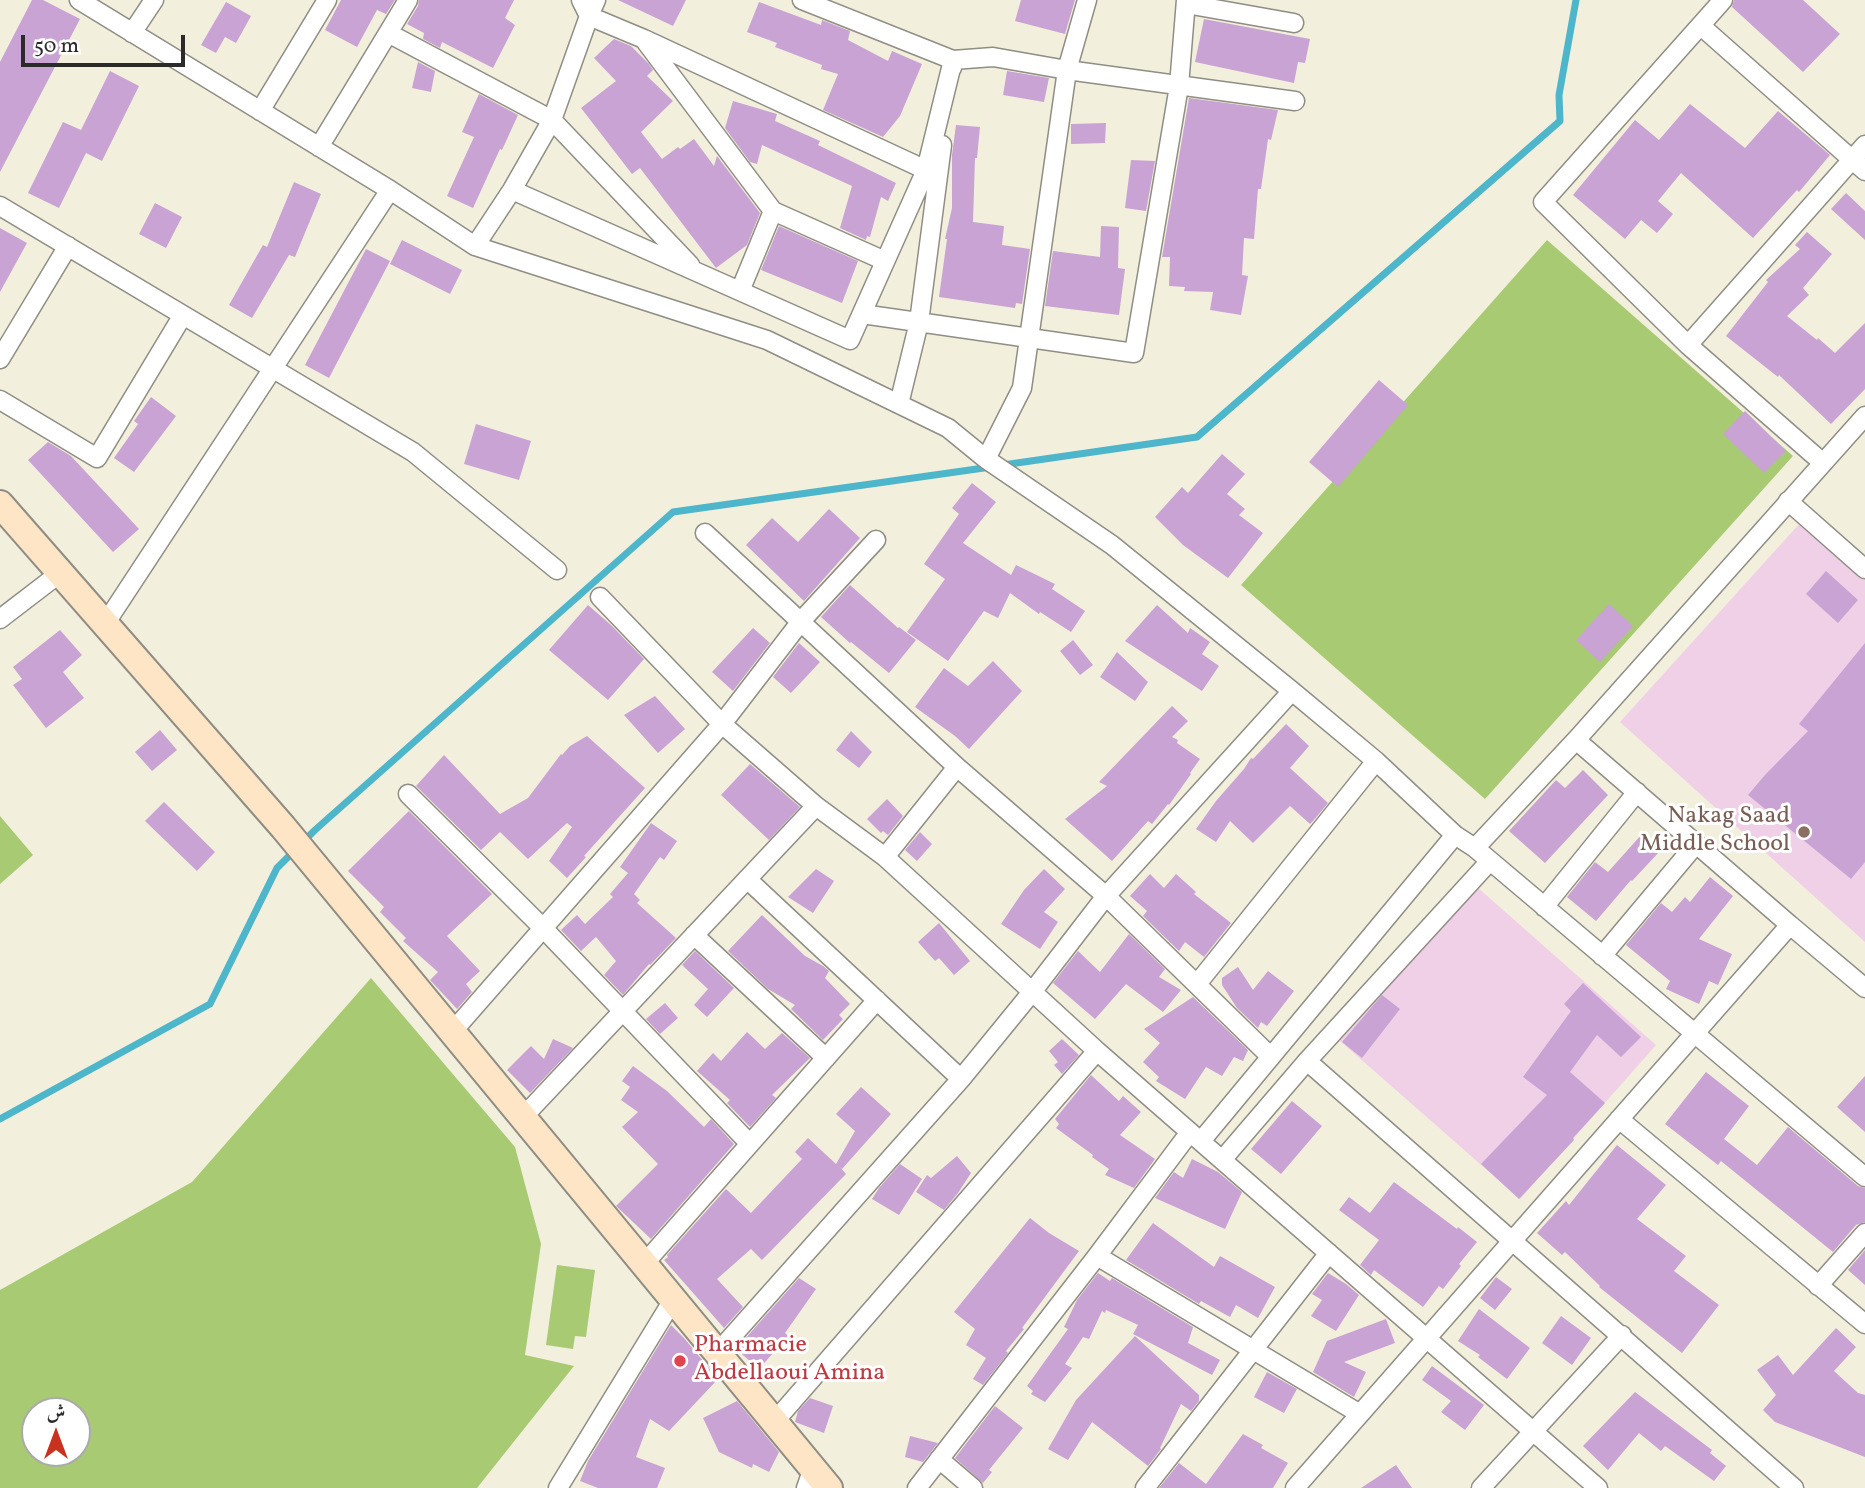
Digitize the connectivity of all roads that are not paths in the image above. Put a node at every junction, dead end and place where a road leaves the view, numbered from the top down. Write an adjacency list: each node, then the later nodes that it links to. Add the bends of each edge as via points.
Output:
1 (79, 0): 12 (street)
2 (153, 0): 12 (street)
3 (327, 0): 19 (street)
4 (408, 0): 13 (street)
5 (802, 0): 15 (street)
6 (1087, 0): 16 (street)
7 (1723, 0): 11 (street)
8 (1186, 2): 10 (street); 17 (street)
9 (589, 5): 14 (street); 20 (street)
10 (1294, 23)
11 (1701, 26): 23 (street); 38 (street, via 1543,202)
12 (132, 33): 19 (street)
13 (388, 33): 20 (street); 22 (street)
14 (644, 39): 24 (street); 28 (street)
15 (953, 60): 16 (street, via 993,57); 24 (street); 36 (street)
16 (1067, 70): 17 (street); 37 (street)
17 (1179, 86): 18 (street); 37 (street, via 1134,353)
18 (1295, 101)
19 (260, 111): 22 (street)
20 (552, 120): 26 (street); 32 (street)
21 (1865, 145): 23 (street)
22 (319, 147): 25 (street)
23 (1858, 165): 38 (street)
24 (926, 170): 31 (street)
25 (390, 190): 30 (street); 40 (street)
26 (512, 190): 30 (street); 32 (street)
27 (0, 206): 29 (street)
28 (773, 211): 31 (street); 33 (street)
29 (68, 246): 35 (street); 39 (street)
30 (475, 246): 42 (street, via 767,340)
31 (885, 261): 34 (street)
32 (696, 272): 33 (street)
33 (740, 291): 34 (street, via 850,340)
34 (862, 314): 36 (street)
35 (183, 315): 40 (street); 41 (street, via 97,458)
36 (919, 322): 37 (street); 42 (street)
37 (1030, 338): 44 (street, via 1022,388)
38 (1688, 345): 45 (street)
39 (0, 359)
40 (273, 369): 51 (street, via 413,452); 56 (street)
41 (0, 400)
42 (899, 404): 44 (street, via 948,428)
43 (1865, 415): 45 (street)
44 (986, 458): 57 (street, via 1112,545)
45 (1823, 463): 46 (street)
46 (1788, 501): 50 (street); 59 (street)
47 (0, 504): 52 (street)
48 (705, 533): 55 (street)
49 (876, 540): 55 (street)
50 (1865, 569)
51 (557, 570)
52 (61, 573): 54 (street); 56 (street)
53 (600, 597): 58 (street)
54 (0, 619)
55 (802, 620): 58 (street); 61 (street)
56 (105, 624): 82 (street)
57 (1292, 691): 60 (street); 71 (street)
58 (722, 724): 64 (street); 74 (street)
59 (1576, 740): 62 (street); 67 (street)
60 (1376, 761): 65 (street); 77 (street)
61 (957, 767): 68 (street); 71 (street)
62 (1637, 792): 66 (street); 72 (street)
63 (408, 794): 74 (street)
64 (816, 806): 68 (street); 70 (street)
65 (1455, 835): 67 (street); 85 (street)
66 (1696, 844): 73 (street); 76 (street)
67 (1475, 848): 69 (street)
68 (885, 858): 79 (street)
69 (1490, 861): 72 (street); 87 (street)
70 (747, 879): 75 (street); 80 (street)
71 (1106, 896): 77 (street); 79 (street)
72 (1544, 907): 76 (street)
73 (1790, 925): 78 (street); 83 (street)
74 (543, 928): 81 (street); 82 (street)
75 (694, 935): 81 (street); 86 (street)
76 (1602, 956): 83 (street)
77 (1197, 984): 85 (street)
78 (1865, 988)
79 (1032, 992): 84 (street); 88 (street)
80 (877, 1000): 86 (street); 88 (street)
81 (622, 1012): 89 (street); 92 (street)
82 (453, 1031): 89 (street)
83 (1694, 1034): 90 (street); 94 (street)
84 (1097, 1051): 91 (street); 108 (street)
85 (1271, 1057): 91 (street)
86 (826, 1058): 92 (street)
87 (1307, 1061): 93 (street); 96 (street)
88 (961, 1079): 106 (street)
89 (523, 1117): 99 (street)
90 (1619, 1119): 96 (street); 100 (street)
91 (1196, 1137): 93 (street); 98 (street)
92 (750, 1144): 99 (street)
93 (1222, 1160): 97 (street)
94 (1865, 1177)
95 (1865, 1233): 100 (street)
96 (1513, 1240): 103 (street); 104 (street)
97 (1329, 1253): 104 (street); 105 (street)
98 (1097, 1256): 105 (street); 110 (street)
99 (643, 1265): 101 (street)
100 (1818, 1286): 102 (street)
101 (673, 1300): 106 (street); 112 (street)
102 (1865, 1324)
103 (1622, 1335): 109 (street); 119 (street)
104 (1426, 1339): 107 (street); 109 (street)
105 (1254, 1351): 107 (street); 115 (street)
106 (718, 1352): 108 (street)
107 (1360, 1414): 116 (street)
108 (775, 1421): 111 (street)
109 (1534, 1432): 117 (street); 118 (street)
110 (939, 1459): 113 (street); 114 (street)
111 (816, 1481)
112 (558, 1488)
113 (917, 1488)
114 (974, 1488)
115 (1145, 1488)
116 (1295, 1488)
117 (1481, 1488)
118 (1598, 1488)
119 (1794, 1488)

